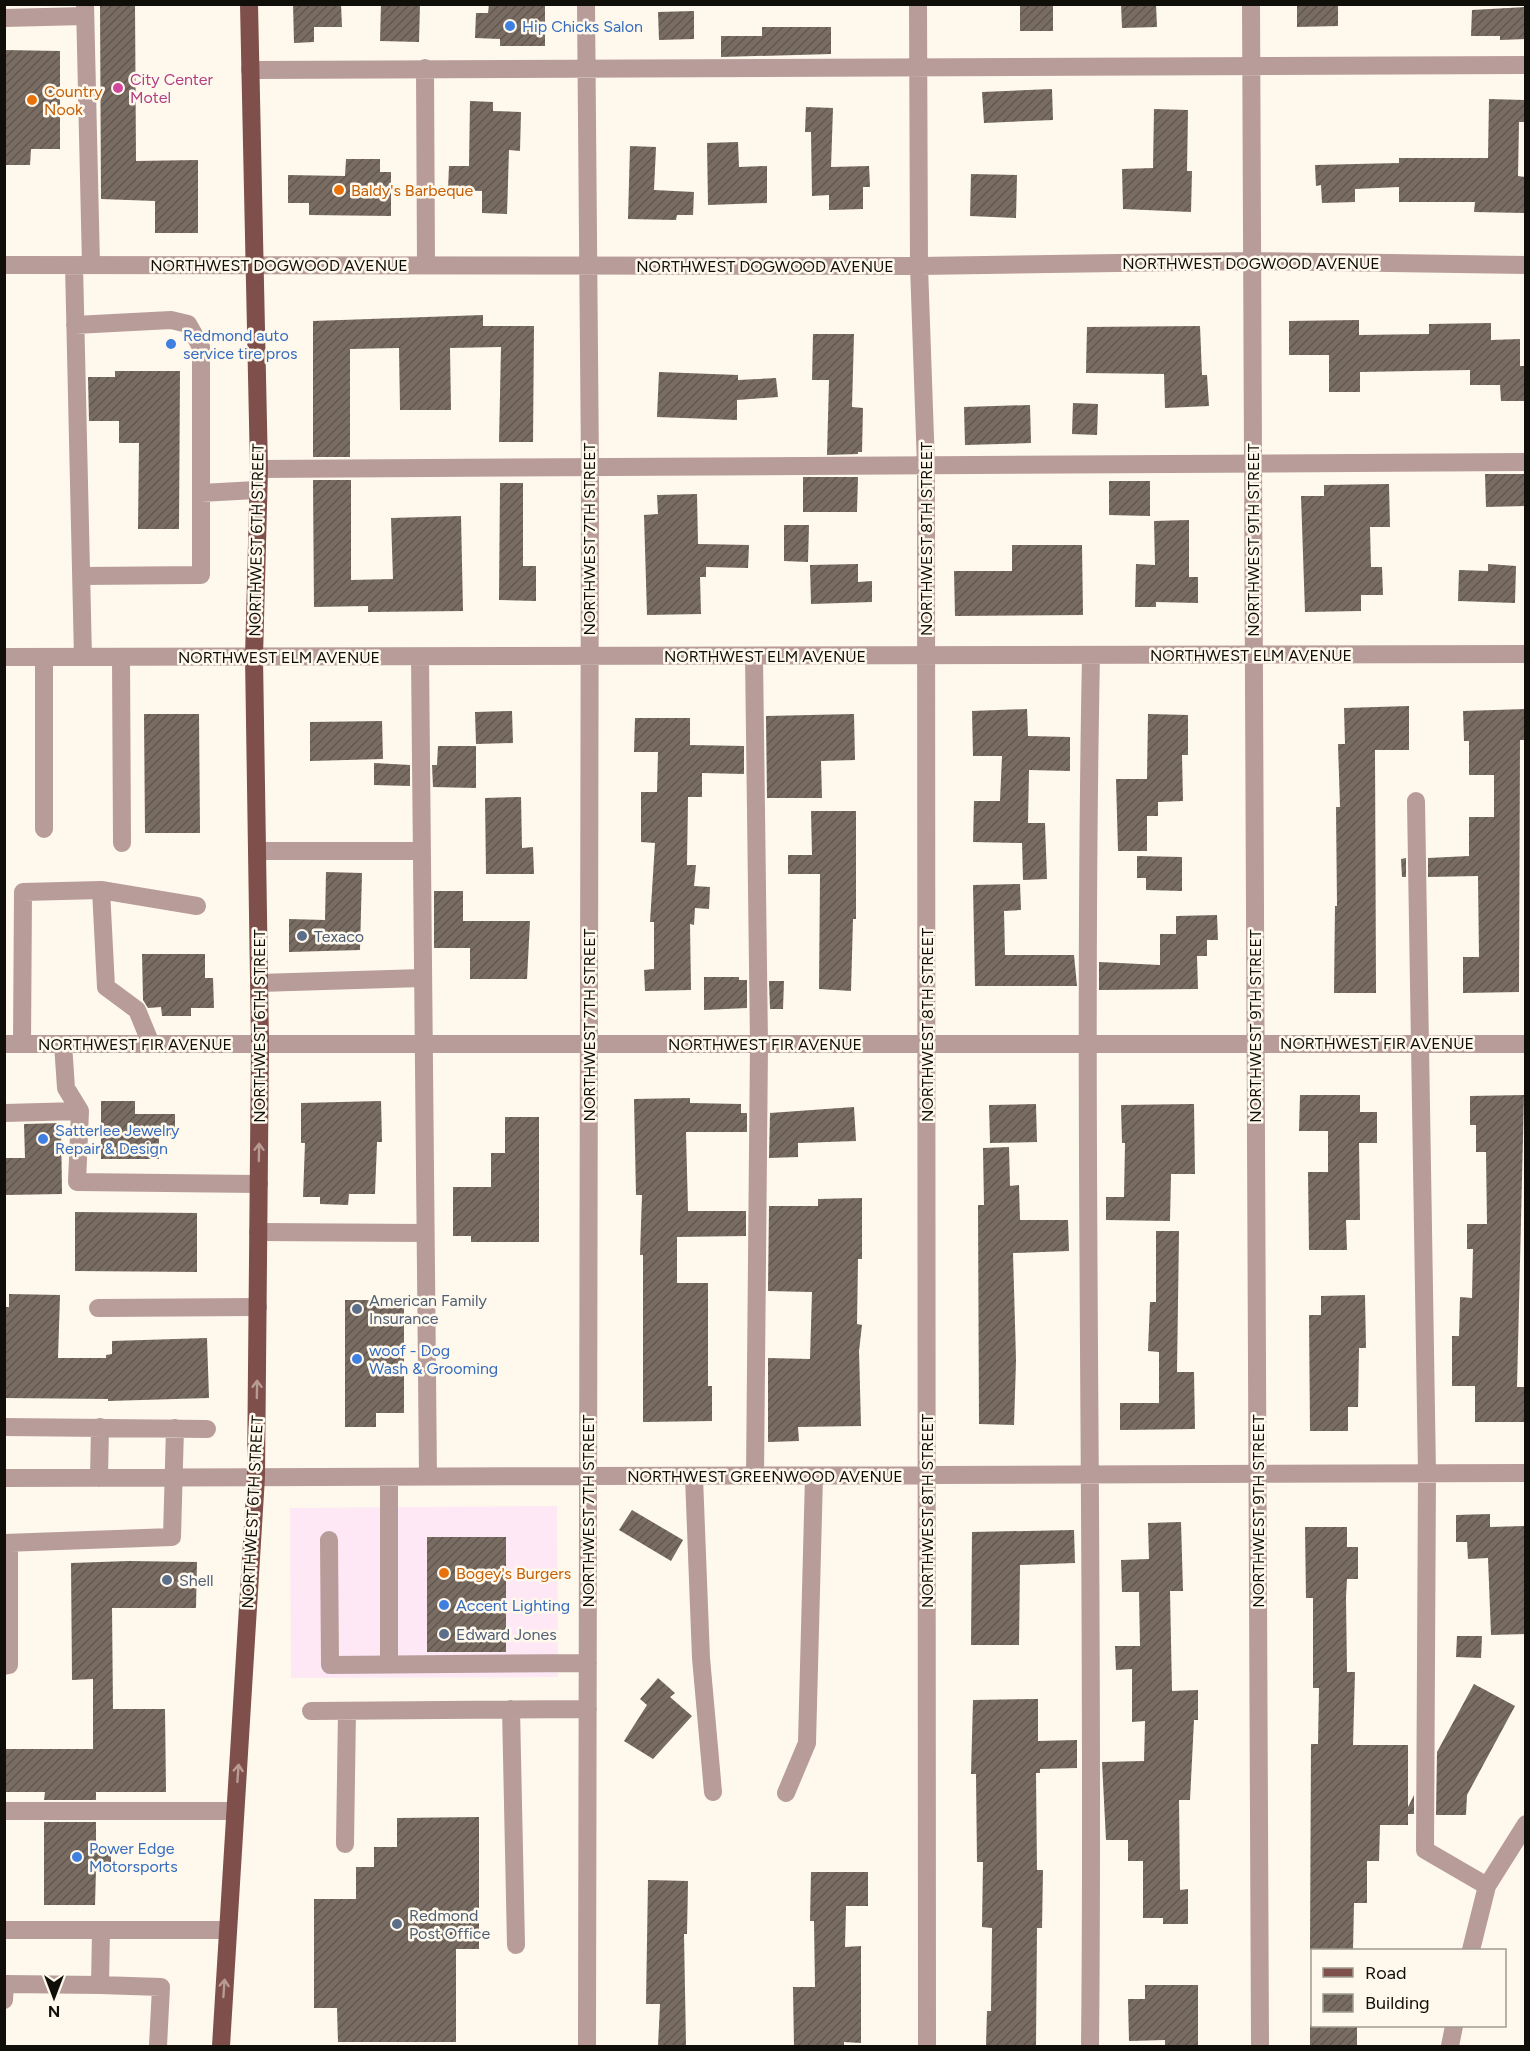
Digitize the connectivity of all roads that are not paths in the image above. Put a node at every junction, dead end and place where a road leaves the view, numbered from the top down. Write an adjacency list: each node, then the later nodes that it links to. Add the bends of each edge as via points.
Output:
1 (249, 4): 12 (main road, NORTHWEST 6TH STREET)
2 (586, 4): 8 (street, NORTHWEST 7TH STREET)
3 (918, 4): 11 (street, NORTHWEST 8TH STREET)
4 (1251, 4): 9 (street, NORTHWEST 9TH STREET)
5 (85, 10): 6 (street); 15 (street)
6 (4, 18)
7 (1526, 65): 9 (street)
8 (587, 67): 10 (street); 11 (street); 18 (street, NORTHWEST 7TH STREET)
9 (1251, 67): 11 (street); 13 (street, NORTHWEST 9TH STREET)
10 (425, 68): 12 (street); 17 (street)
11 (918, 68): 20 (street, NORTHWEST 8TH STREET)
12 (250, 70): 16 (main road, NORTHWEST 6TH STREET)
13 (1252, 261): 19 (street, NORTHWEST DOGWOOD AVENUE); 20 (street, NORTHWEST DOGWOOD AVENUE); 23 (street, NORTHWEST 9TH STREET)
14 (4, 265): 15 (street, NORTHWEST DOGWOOD AVENUE)
15 (82, 265): 16 (street, NORTHWEST DOGWOOD AVENUE); 21 (street)
16 (253, 265): 17 (street, NORTHWEST DOGWOOD AVENUE); 26 (main road, NORTHWEST 6TH STREET)
17 (426, 265): 18 (street, NORTHWEST DOGWOOD AVENUE)
18 (587, 265): 20 (street, NORTHWEST DOGWOOD AVENUE); 25 (street, NORTHWEST 7TH STREET)
19 (1526, 265)
20 (919, 266): 24 (street, NORTHWEST 8TH STREET)
21 (75, 325): 28 (street, via 171,320 188,324 201,347); 29 (street)
22 (1526, 462): 23 (street)
23 (1253, 464): 24 (street); 32 (street, NORTHWEST 9TH STREET)
24 (927, 466): 25 (street); 34 (street, NORTHWEST 8TH STREET)
25 (590, 468): 26 (street); 41 (street, NORTHWEST 7TH STREET)
26 (259, 469): 27 (main road, NORTHWEST 6TH STREET)
27 (258, 490): 28 (street); 39 (main road, NORTHWEST 6TH STREET)
28 (201, 493): 29 (street, via 201,575)
29 (83, 576): 37 (street)
30 (1526, 654): 32 (street, NORTHWEST ELM AVENUE)
31 (1091, 655): 32 (street, NORTHWEST ELM AVENUE); 34 (street, NORTHWEST ELM AVENUE); 61 (street, via 1086,920)
32 (1254, 655): 51 (street, NORTHWEST 9TH STREET)
33 (754, 656): 34 (street, NORTHWEST ELM AVENUE); 41 (street, NORTHWEST ELM AVENUE); 59 (street)
34 (927, 656): 60 (street, NORTHWEST 8TH STREET)
35 (4, 657): 36 (street, NORTHWEST ELM AVENUE)
36 (44, 657): 37 (street, NORTHWEST ELM AVENUE); 43 (street)
37 (83, 657): 38 (street, NORTHWEST ELM AVENUE)
38 (121, 657): 39 (street, NORTHWEST ELM AVENUE); 44 (street)
39 (254, 657): 40 (street, NORTHWEST ELM AVENUE); 45 (main road, NORTHWEST 6TH STREET)
40 (420, 657): 41 (street, NORTHWEST ELM AVENUE); 46 (street)
41 (590, 657): 58 (street, NORTHWEST 7TH STREET)
42 (1416, 801): 52 (street)
43 (44, 829)
44 (122, 843)
45 (257, 851): 46 (street); 50 (main road, NORTHWEST 6TH STREET)
46 (421, 851): 49 (street)
47 (100, 890): 48 (street); 53 (street, via 23,892); 55 (street, via 106,987 136,1010)
48 (197, 906)
49 (422, 978): 50 (street); 57 (street)
50 (259, 983): 56 (main road, NORTHWEST 6TH STREET)
51 (1256, 1043): 52 (street, NORTHWEST FIR AVENUE); 61 (street, NORTHWEST FIR AVENUE); 76 (street, NORTHWEST 9TH STREET)
52 (1420, 1043): 62 (street, NORTHWEST FIR AVENUE); 74 (street)
53 (13, 1044): 54 (street, NORTHWEST FIR AVENUE)
54 (63, 1044): 55 (street, NORTHWEST FIR AVENUE); 63 (street, via 66,1088)
55 (150, 1044): 56 (street, NORTHWEST FIR AVENUE)
56 (261, 1044): 57 (street, NORTHWEST FIR AVENUE); 65 (main road, NORTHWEST 6TH STREET, one-way to 56)
57 (423, 1044): 58 (street, NORTHWEST FIR AVENUE); 67 (street)
58 (589, 1044): 59 (street, NORTHWEST FIR AVENUE); 80 (street, NORTHWEST 7TH STREET)
59 (759, 1044): 60 (street, NORTHWEST FIR AVENUE); 81 (street)
60 (927, 1044): 61 (street, NORTHWEST FIR AVENUE); 77 (street, NORTHWEST 8TH STREET)
61 (1090, 1044): 78 (street)
62 (1526, 1044)
63 (80, 1111): 64 (street); 65 (street, via 77,1182)
64 (4, 1113)
65 (259, 1184): 66 (main road, NORTHWEST 6TH STREET)
66 (258, 1232): 67 (street); 68 (main road, NORTHWEST 6TH STREET)
67 (425, 1233): 79 (street)
68 (258, 1307): 69 (street); 84 (main road, NORTHWEST 6TH STREET, one-way to 68)
69 (98, 1308)
70 (4, 1427): 71 (street)
71 (100, 1427): 72 (street); 88 (street)
72 (175, 1428): 73 (street); 83 (street)
73 (207, 1429)
74 (1427, 1473): 75 (street, NORTHWEST GREENWOOD AVENUE); 76 (street, NORTHWEST GREENWOOD AVENUE); 104 (street, via 1425,1850)
75 (1526, 1473)
76 (1257, 1474): 78 (street, NORTHWEST GREENWOOD AVENUE); 118 (street, NORTHWEST 9TH STREET)
77 (927, 1475): 78 (street, NORTHWEST GREENWOOD AVENUE); 82 (street, NORTHWEST GREENWOOD AVENUE); 116 (street, NORTHWEST 8TH STREET)
78 (1089, 1475): 117 (street, via 1093,1790)
79 (428, 1476): 80 (street, NORTHWEST GREENWOOD AVENUE); 85 (street, NORTHWEST GREENWOOD AVENUE)
80 (588, 1476): 86 (street, NORTHWEST GREENWOOD AVENUE); 91 (street, NORTHWEST 7TH STREET)
81 (755, 1476): 82 (street, NORTHWEST GREENWOOD AVENUE); 86 (street, NORTHWEST GREENWOOD AVENUE)
82 (814, 1476): 99 (street, via 807,1743)
83 (173, 1477): 84 (street, NORTHWEST GREENWOOD AVENUE); 88 (street, NORTHWEST GREENWOOD AVENUE); 90 (street, via 172,1537)
84 (256, 1477): 85 (street, NORTHWEST GREENWOOD AVENUE); 101 (main road, NORTHWEST 6TH STREET, one-way to 84)
85 (389, 1477): 93 (street)
86 (693, 1477): 98 (street, via 701,1658)
87 (4, 1478): 88 (street, NORTHWEST GREENWOOD AVENUE)
88 (99, 1478)
89 (329, 1540): 93 (street, via 330,1665)
90 (7, 1543): 92 (street, via 9,1665)
91 (588, 1663): 93 (street); 95 (street, NORTHWEST 7TH STREET)
92 (4, 1665)
93 (389, 1665)
94 (511, 1709): 95 (street); 97 (street); 108 (street)
95 (588, 1709): 115 (street, NORTHWEST 7TH STREET)
96 (311, 1711): 97 (street)
97 (346, 1711): 103 (street)
98 (713, 1792)
99 (786, 1793)
100 (4, 1811): 101 (street)
101 (235, 1811): 107 (main road, NORTHWEST 6TH STREET)
102 (1526, 1824): 104 (street)
103 (345, 1844)
104 (1487, 1886): 109 (street)
105 (4, 1930): 106 (street)
106 (100, 1930): 107 (street); 110 (street)
107 (228, 1930): 114 (main road, NORTHWEST 6TH STREET, one-way to 107)
108 (516, 1945)
109 (1472, 1949)
110 (100, 1985): 111 (street, via 5,1984); 113 (street, via 161,1988)
111 (4, 2000)
112 (1454, 2027): 119 (street)
113 (158, 2046)
114 (221, 2046)
115 (587, 2046)
116 (927, 2046)
117 (1090, 2046)
118 (1260, 2046)
119 (1450, 2046)

